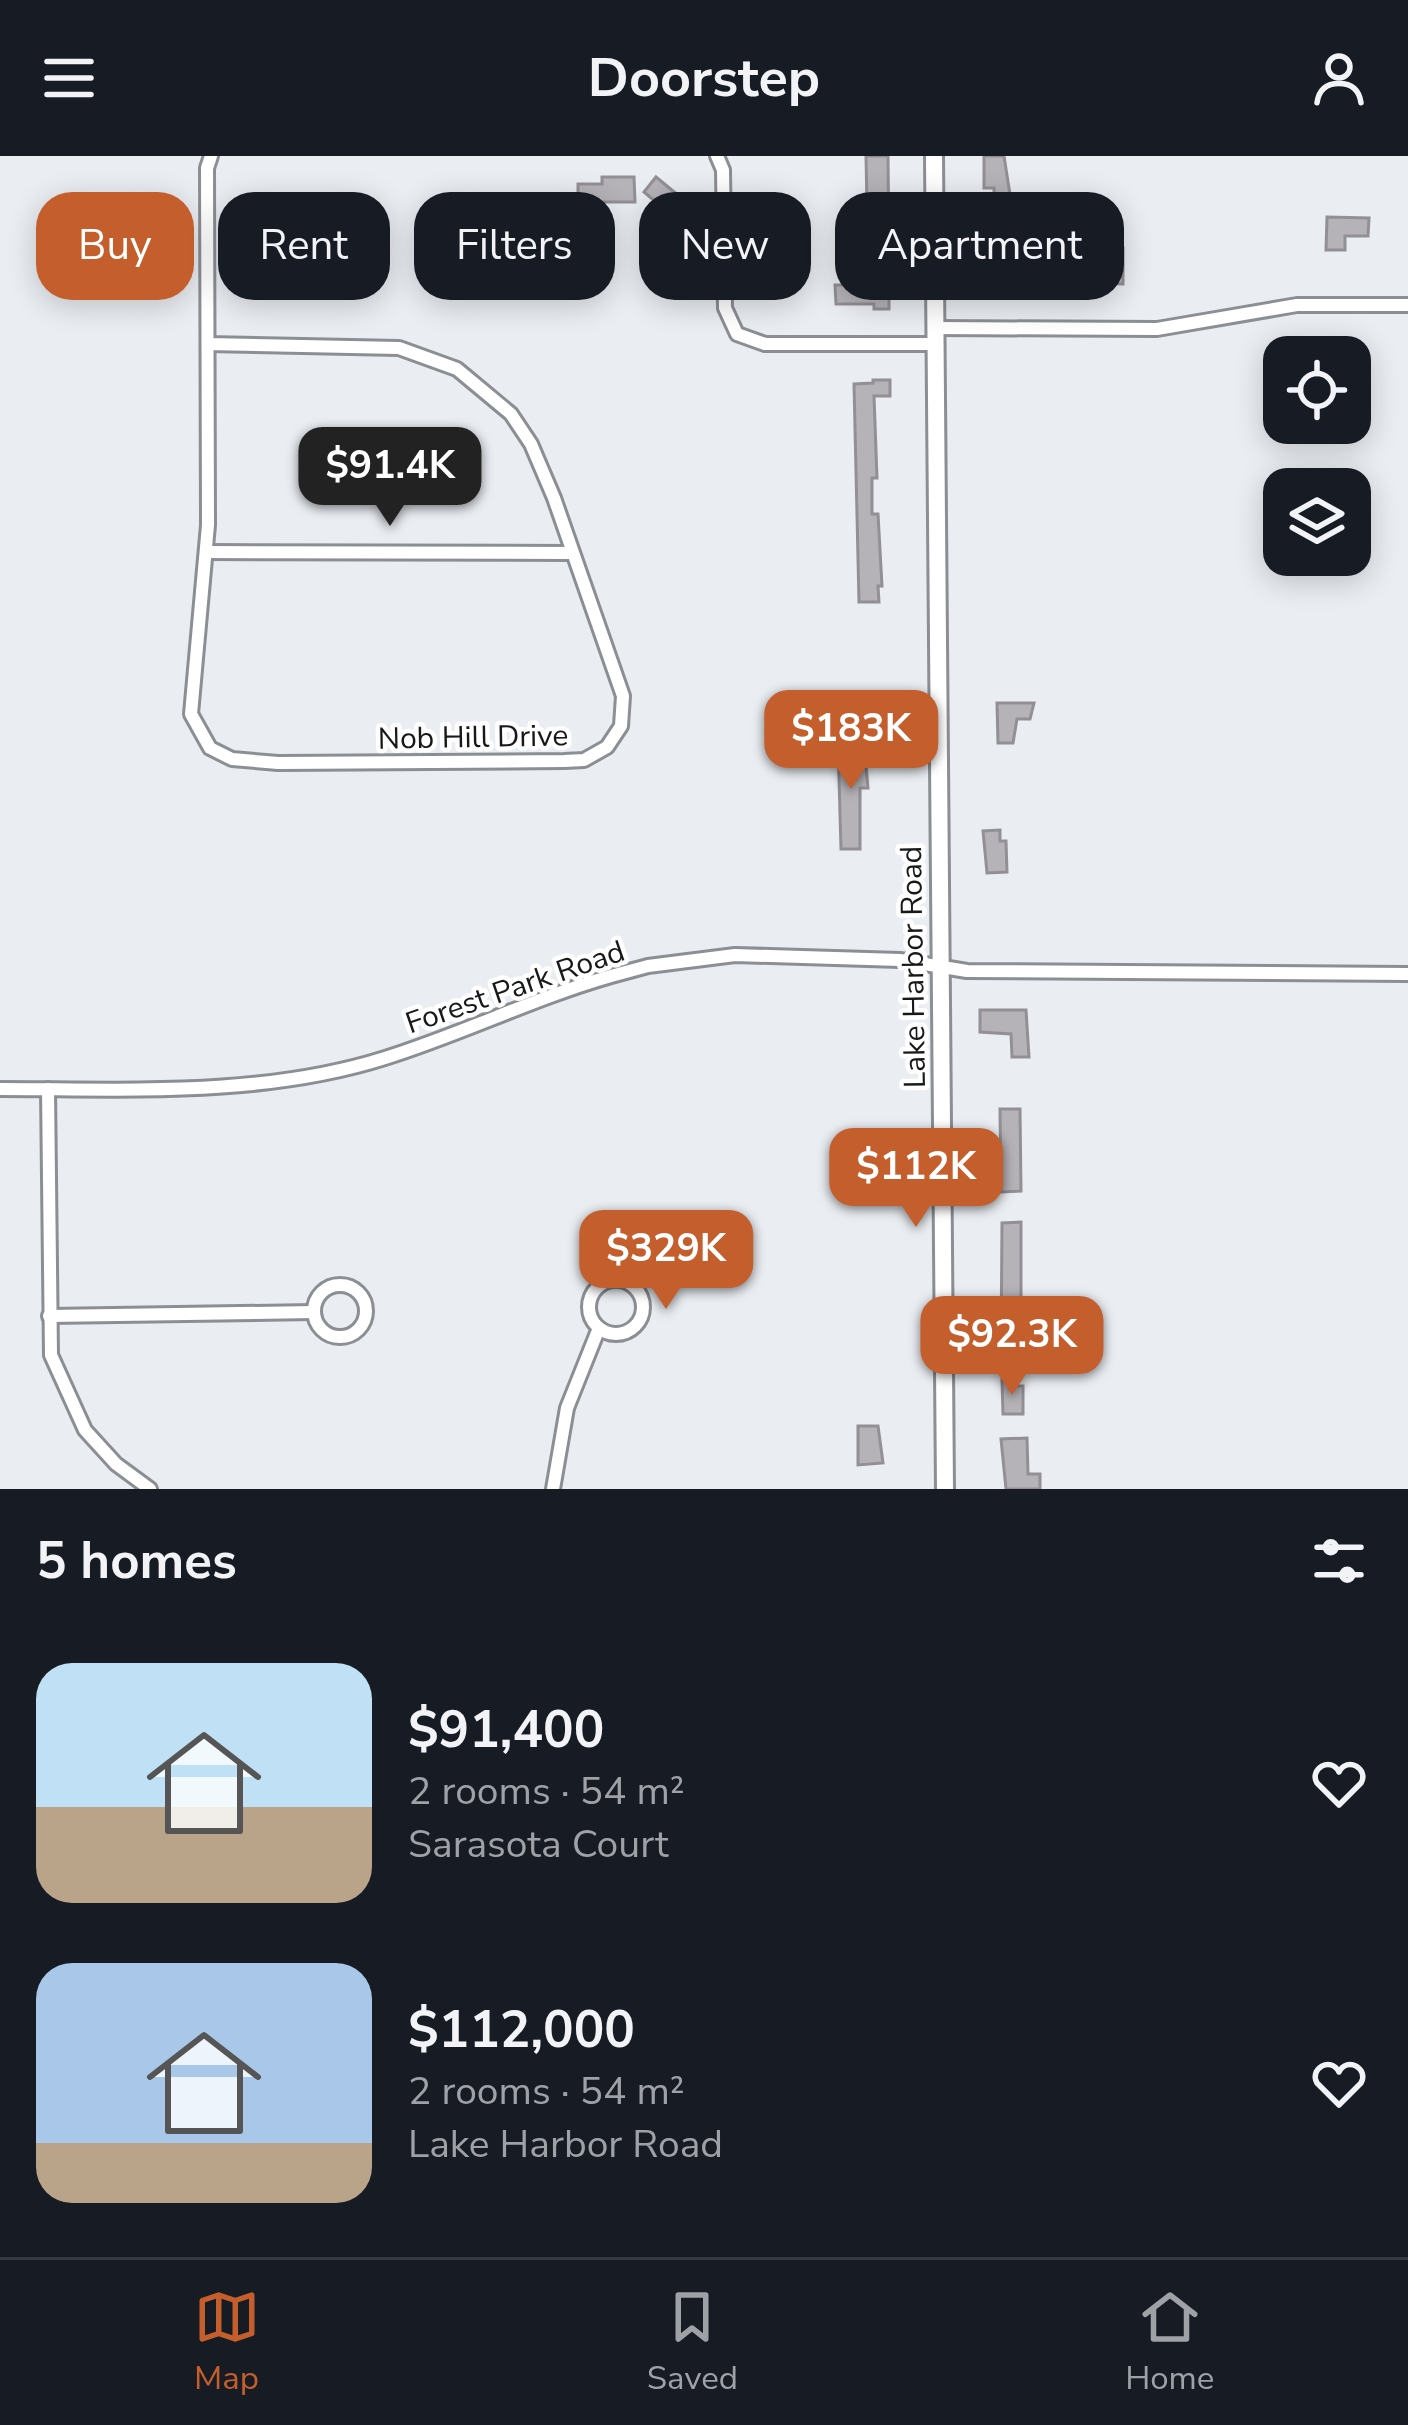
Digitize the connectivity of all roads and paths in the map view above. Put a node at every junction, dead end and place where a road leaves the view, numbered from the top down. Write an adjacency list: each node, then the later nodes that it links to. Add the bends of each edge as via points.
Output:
1 (211, 156): 6 (street, Nob Hill Drive)
2 (717, 156): 5 (street, via 725,308 737,334 765,344)
3 (934, 156): 5 (street, Lake Harbor Road)
4 (1408, 305): 5 (street, via 1297,305 1156,329)
5 (934, 336): 9 (street, Lake Harbor Road)
6 (208, 344): 7 (street, Nob Hill Drive); 8 (street, Nob Hill Drive, via 376,345 457,369 497,399 531,444)
7 (206, 552): 8 (street); 8 (street, Nob Hill Drive, via 193,724 222,755 278,763 597,755 621,726 623,696)
8 (572, 553)
9 (940, 970): 10 (street, Forest Park Road); 12 (street, Forest Park Road, via 877,959 680,960 566,989 386,1058 318,1074 259,1084); 18 (street, Lake Harbor Road)
10 (1408, 974)
11 (0, 1089): 12 (street, Forest Park Road)
12 (48, 1089): 14 (street)
13 (314, 1312): 13 (street, via 328,1334 346,1336 361,1327 367,1310 361,1295 340,1285 318,1296); 14 (street)
14 (49, 1316): 16 (street, via 51,1355 85,1430)
15 (599, 1328): 15 (street, via 623,1332 637,1322 643,1306 631,1285 604,1282 591,1295); 17 (street, via 567,1408)
16 (150, 1489)
17 (553, 1489)
18 (945, 1489)

